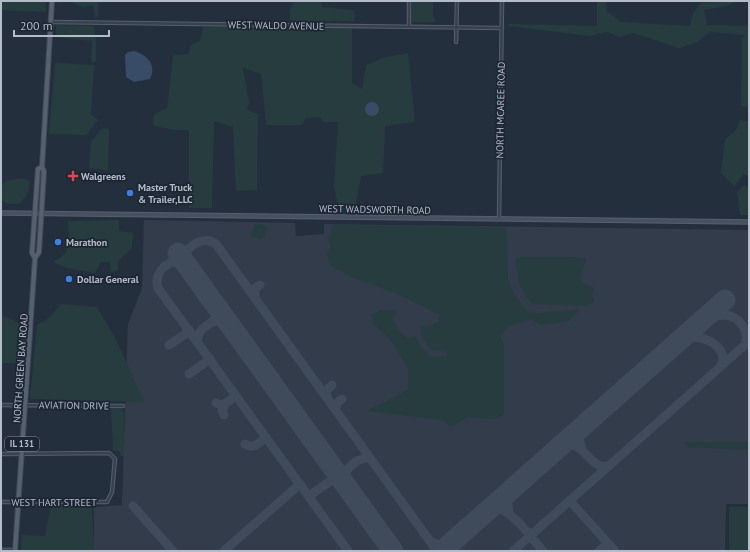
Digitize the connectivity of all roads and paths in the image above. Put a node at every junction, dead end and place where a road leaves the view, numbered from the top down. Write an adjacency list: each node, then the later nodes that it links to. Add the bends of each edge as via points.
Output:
1 (52, 1): 5 (main road, NORTH GREEN BAY ROAD)
2 (409, 1): 6 (street)
3 (457, 1): 7 (street)
4 (502, 1): 8 (street, NORTH MCAREE ROAD)
5 (51, 22): 6 (street, WEST WALDO AVENUE); 10 (main road, NORTH GREEN BAY ROAD)
6 (408, 27): 7 (street, WEST WALDO AVENUE)
7 (457, 27): 8 (street, WEST WALDO AVENUE); 9 (street)
8 (502, 28): 14 (street, NORTH MCAREE ROAD)
9 (456, 42)
10 (42, 167): 12 (main road, NORTH GREEN BAY ROAD / IL 131, via 38,169); 13 (main road, NORTH GREEN BAY ROAD / IL 131, via 44,170)
11 (1, 213): 12 (main road, WEST WADSWORTH ROAD)
12 (35, 213): 13 (main road, WEST WADSWORTH ROAD); 16 (main road, NORTH GREEN BAY ROAD / IL 131, via 32,253)
13 (41, 213): 14 (main road, WEST WADSWORTH ROAD); 16 (main road, NORTH GREEN BAY ROAD / IL 131, via 39,252)
14 (499, 219): 15 (main road, WEST WADSWORTH ROAD)
15 (749, 222)
16 (35, 258): 18 (main road, NORTH GREEN BAY ROAD / IL 131)
17 (1, 405): 18 (street, AVIATION DRIVE)
18 (25, 405): 19 (street, AVIATION DRIVE); 21 (main road, NORTH GREEN BAY ROAD / IL 131)
19 (123, 406)
20 (1, 454): 21 (street)
21 (22, 454): 23 (main road, NORTH GREEN BAY ROAD / IL 131); 23 (street, WEST HART STREET, via 109,453 115,459 112,492 107,502)
22 (1, 502): 23 (street, WEST HART STREET)
23 (18, 502): 25 (main road, NORTH GREEN BAY ROAD / IL 131)
24 (1, 550): 25 (street)
25 (15, 551)

